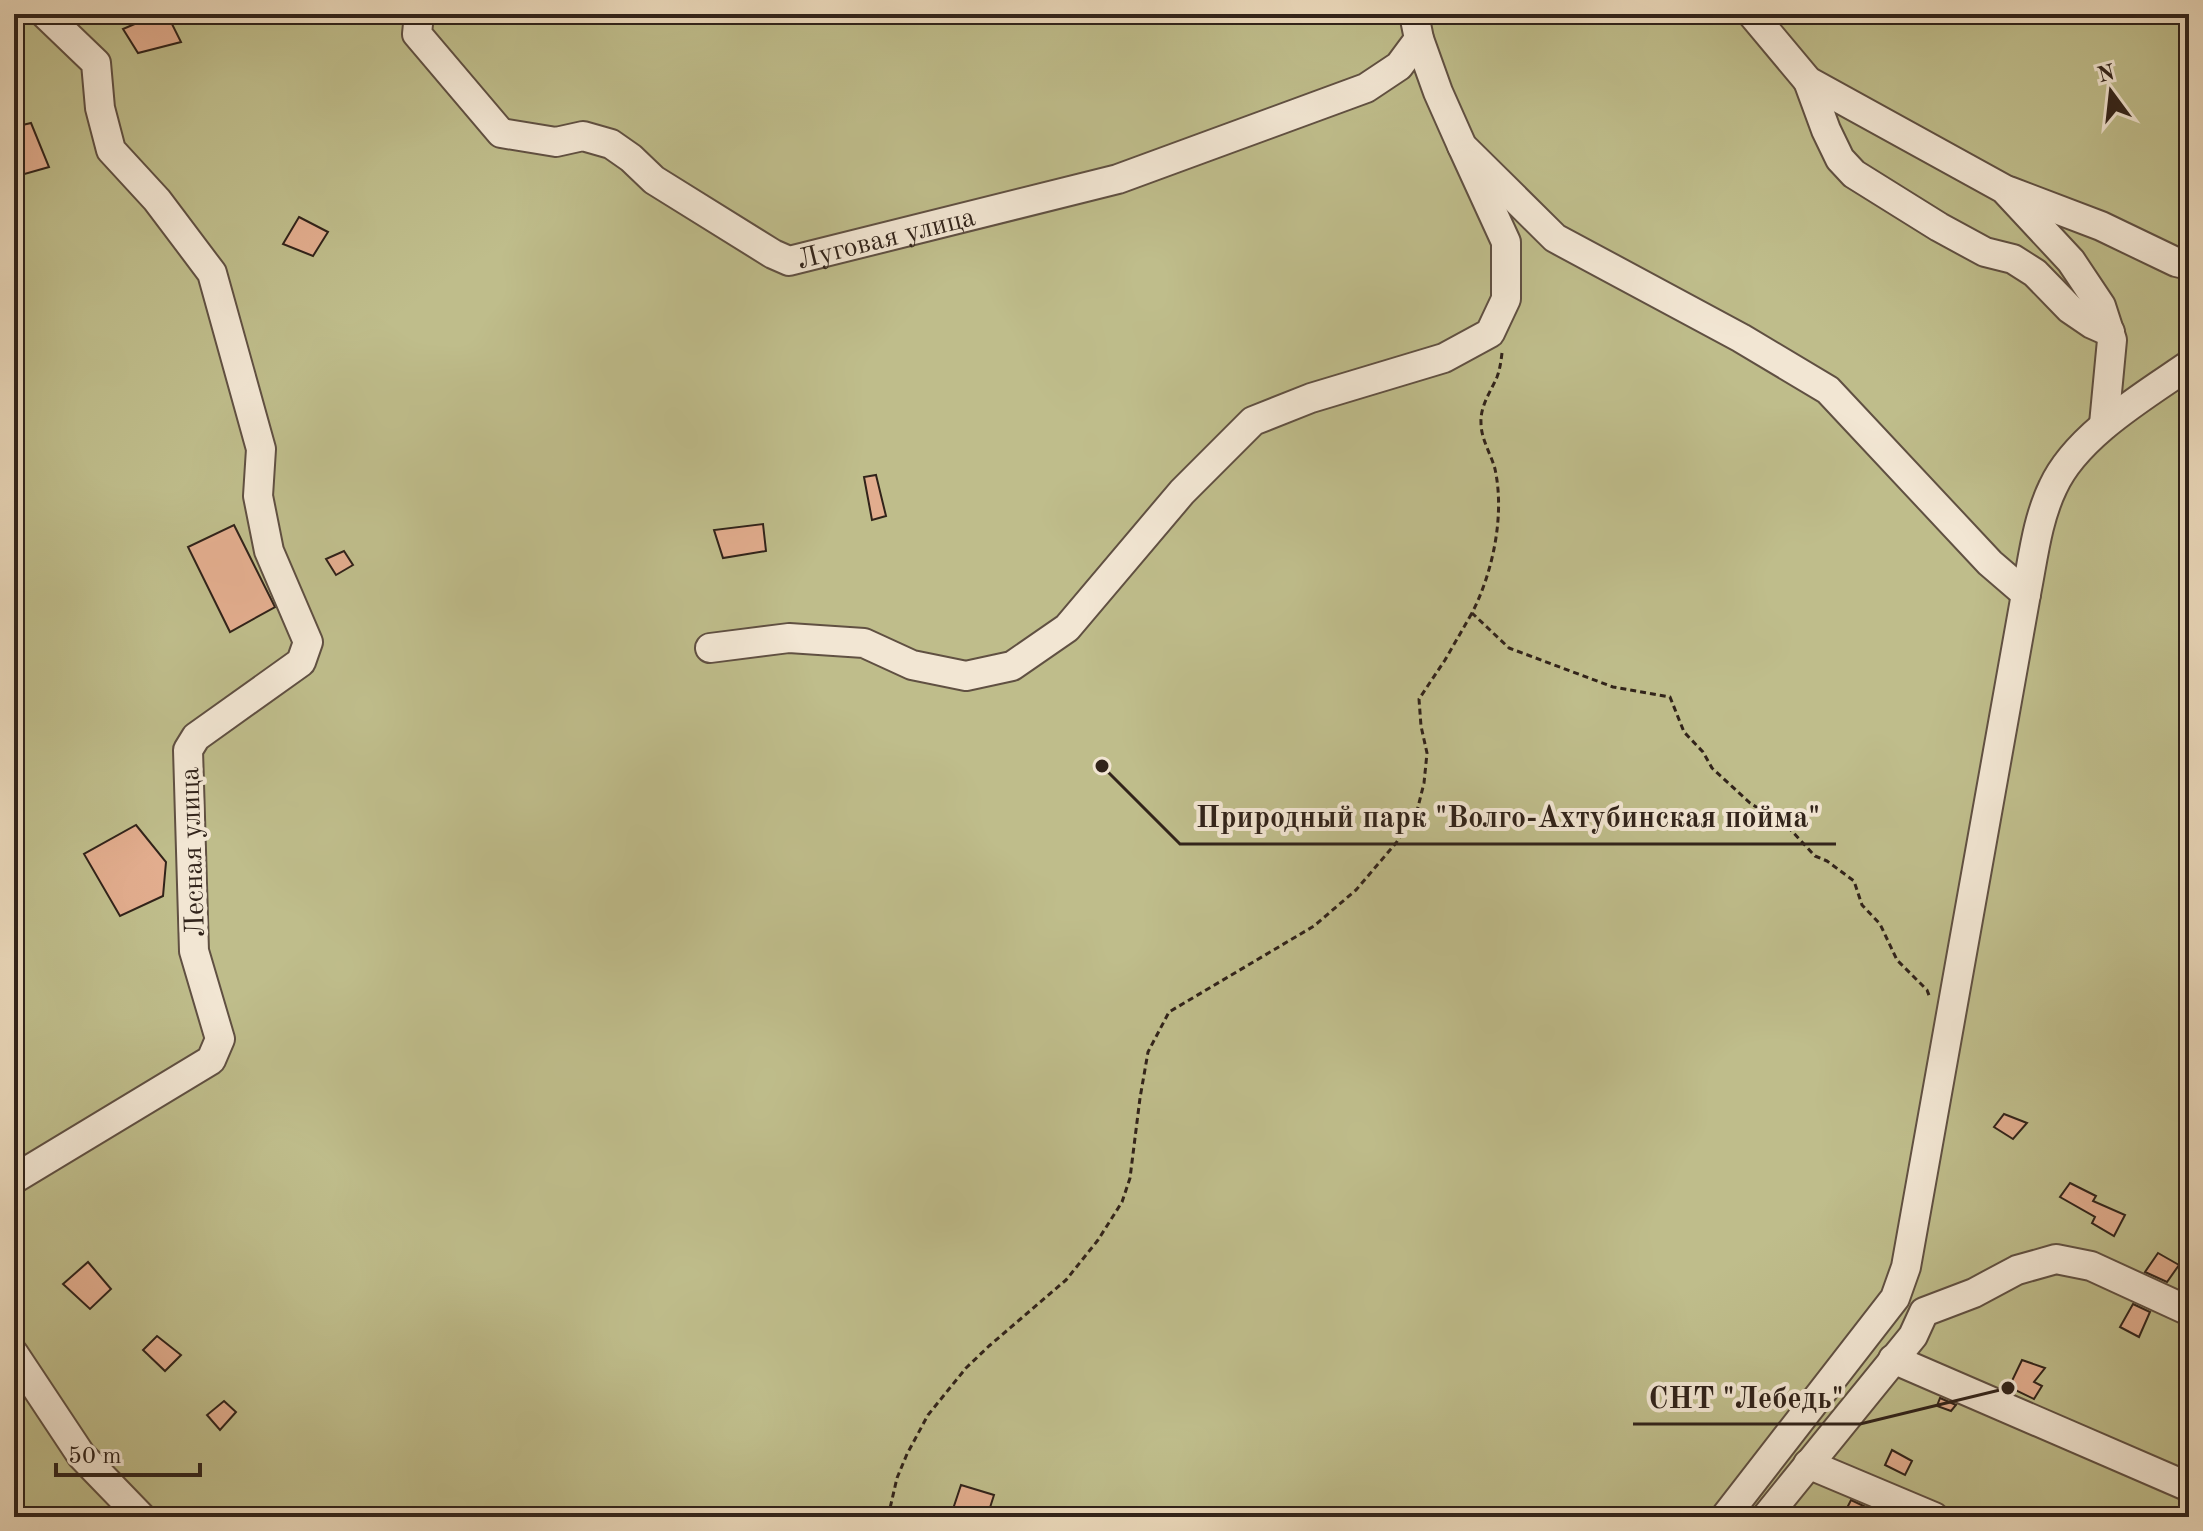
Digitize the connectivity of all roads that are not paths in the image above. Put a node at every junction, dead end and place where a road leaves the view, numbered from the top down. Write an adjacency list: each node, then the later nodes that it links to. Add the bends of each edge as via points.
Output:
1 (45, 14): 14 (street, Лесная улица, via 96,63 111,150 212,273 261,449 258,496 269,551 308,642 301,662 196,737 188,750 194,951 220,1039 211,1060)
2 (419, 14): 4 (street, Луговая улица, via 417,34 501,133 556,142 583,136 611,144 654,180 789,261 1118,179 1366,88 1399,66)
3 (1752, 14): 5 (street)
4 (1416, 26): 6 (street)
5 (1808, 81): 7 (street); 9 (street, via 1840,159 1854,174 1985,252 2013,259 2070,309)
6 (1462, 146): 12 (street, via 1555,238 1828,390 1990,563); 13 (street, via 1506,242 1506,299 1490,333 1444,358 1253,421 1182,492 1067,628 1012,666 966,676 912,665 864,643 789,638)
7 (2004, 189): 8 (street); 9 (street, via 2071,261 2101,306)
8 (2189, 265)
9 (2110, 332): 11 (street)
10 (2189, 365): 11 (street)
11 (2104, 424): 12 (street, via 2053,485)
12 (2026, 594): 15 (street, via 1906,1267)
13 (710, 648)
14 (14, 1179)
15 (1895, 1298): 17 (street); 23 (street)
16 (2189, 1311): 17 (street, via 2091,1266 2056,1259 2017,1270)
17 (1924, 1312): 19 (street, via 1913,1336)
18 (14, 1354): 22 (street, via 81,1455)
19 (1893, 1359): 20 (street); 21 (street)
20 (1808, 1464): 24 (street); 25 (street)
21 (2189, 1487)
22 (141, 1517)
23 (1725, 1517)
24 (1766, 1517)
25 (1934, 1517)

